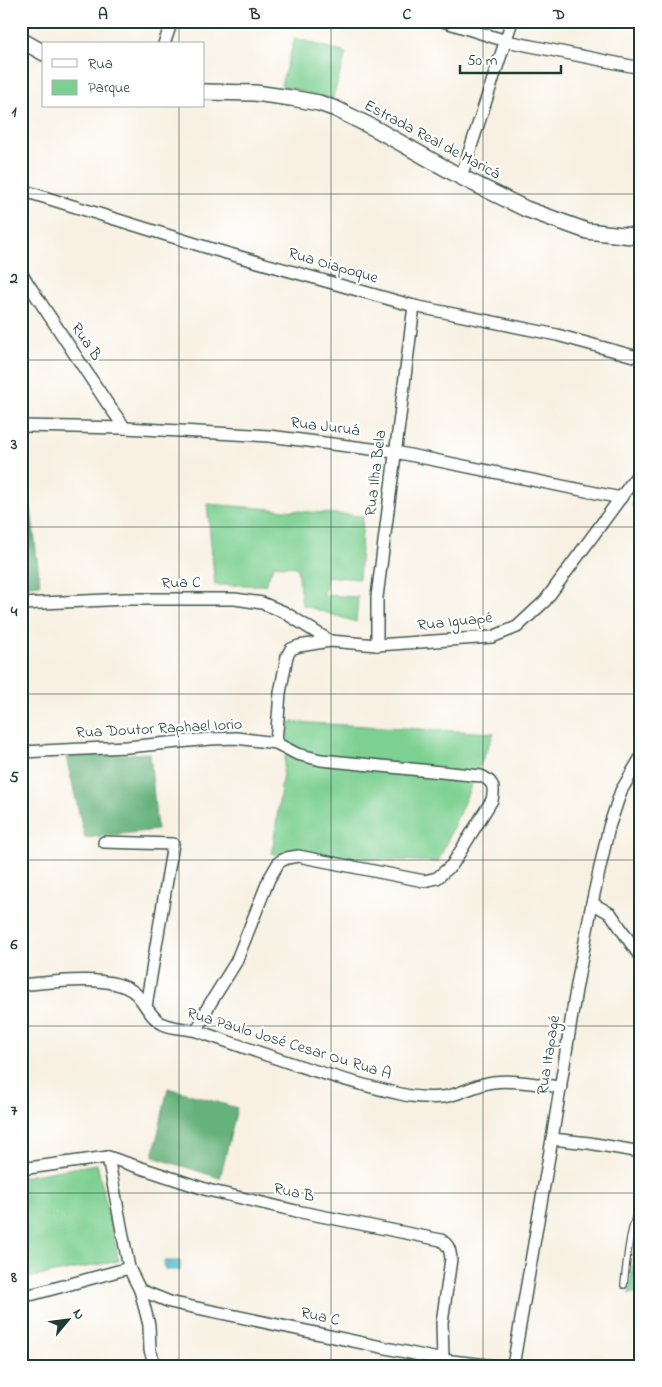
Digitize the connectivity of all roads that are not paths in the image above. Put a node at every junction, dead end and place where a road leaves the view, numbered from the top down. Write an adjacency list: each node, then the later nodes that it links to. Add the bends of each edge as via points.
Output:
1 (172, 21): 6 (street)
2 (443, 21): 5 (street)
3 (512, 21): 5 (street)
4 (21, 40): 7 (main road)
5 (506, 41): 8 (street); 10 (street)
6 (165, 42)
7 (42, 52)
8 (641, 68)
9 (205, 92): 10 (main road, Estrada Real de Maricá, via 255,93 328,106)
10 (461, 177): 12 (main road, Estrada Real de Maricá, via 554,220 587,230)
11 (21, 190): 14 (street, Rua Oiapoque, via 212,249)
12 (641, 237)
13 (21, 273): 17 (street, Rua B)
14 (414, 306): 15 (street, Rua Oiapoque, via 557,336); 18 (street, Rua Ilha Bela)
15 (641, 358)
16 (21, 426): 17 (street, Rua Juruá)
17 (125, 428): 18 (street, Rua Juruá, via 269,436)
18 (395, 452): 20 (street, Rua Juruá); 23 (street, Rua Ilha Bela, via 377,597)
19 (641, 470): 20 (street, Rua Iguapé)
20 (621, 498): 23 (street, Rua Iguapé, via 545,601 517,627 492,637)
21 (21, 604): 22 (street, Rua C, via 127,599 235,599 284,612)
22 (330, 641): 23 (street, Rua Iguapé); 24 (street, Rua Iguapé, via 299,646 291,649 287,656)
23 (377, 645)
24 (276, 743): 25 (street, Rua Doutor Raphael Iorio, via 236,738); 32 (street, Rua Doutor Raphael Iorio, via 297,754 321,760 481,776 488,779 494,792 452,865 437,878 424,882 298,856 279,862 236,962)
25 (21, 752)
26 (641, 757): 28 (street, Rua Itapagé, via 621,791 608,827)
27 (104, 842): 31 (street, via 173,844)
28 (592, 903): 29 (street, via 612,914); 33 (street, Rua Itapagé)
29 (641, 958)
30 (21, 985): 31 (street, Rua Paulo José Cesar Ou Rua A, via 64,980 122,984)
31 (146, 1006): 32 (street, Rua Paulo José Cesar Ou Rua A, via 163,1024)
32 (197, 1031): 33 (street, Rua Paulo José Cesar Ou Rua A, via 334,1077 408,1096 443,1097 499,1081)
33 (561, 1087): 34 (street, Rua Itapagé)
34 (552, 1139): 35 (street); 46 (street, Rua Itapagé)
35 (641, 1152)
36 (108, 1157): 37 (street, Rua B); 39 (street); 43 (street, Rua B, via 208,1190 446,1243 451,1259 442,1323)
37 (21, 1169)
38 (641, 1203): 40 (lane, via 629,1243)
39 (129, 1268): 41 (street); 42 (street)
40 (624, 1285)
41 (140, 1290): 43 (street, Rua C, via 183,1305); 44 (street)
42 (21, 1296)
43 (443, 1360): 45 (street, Rua C)
44 (155, 1366)
45 (495, 1366)
46 (513, 1366)

